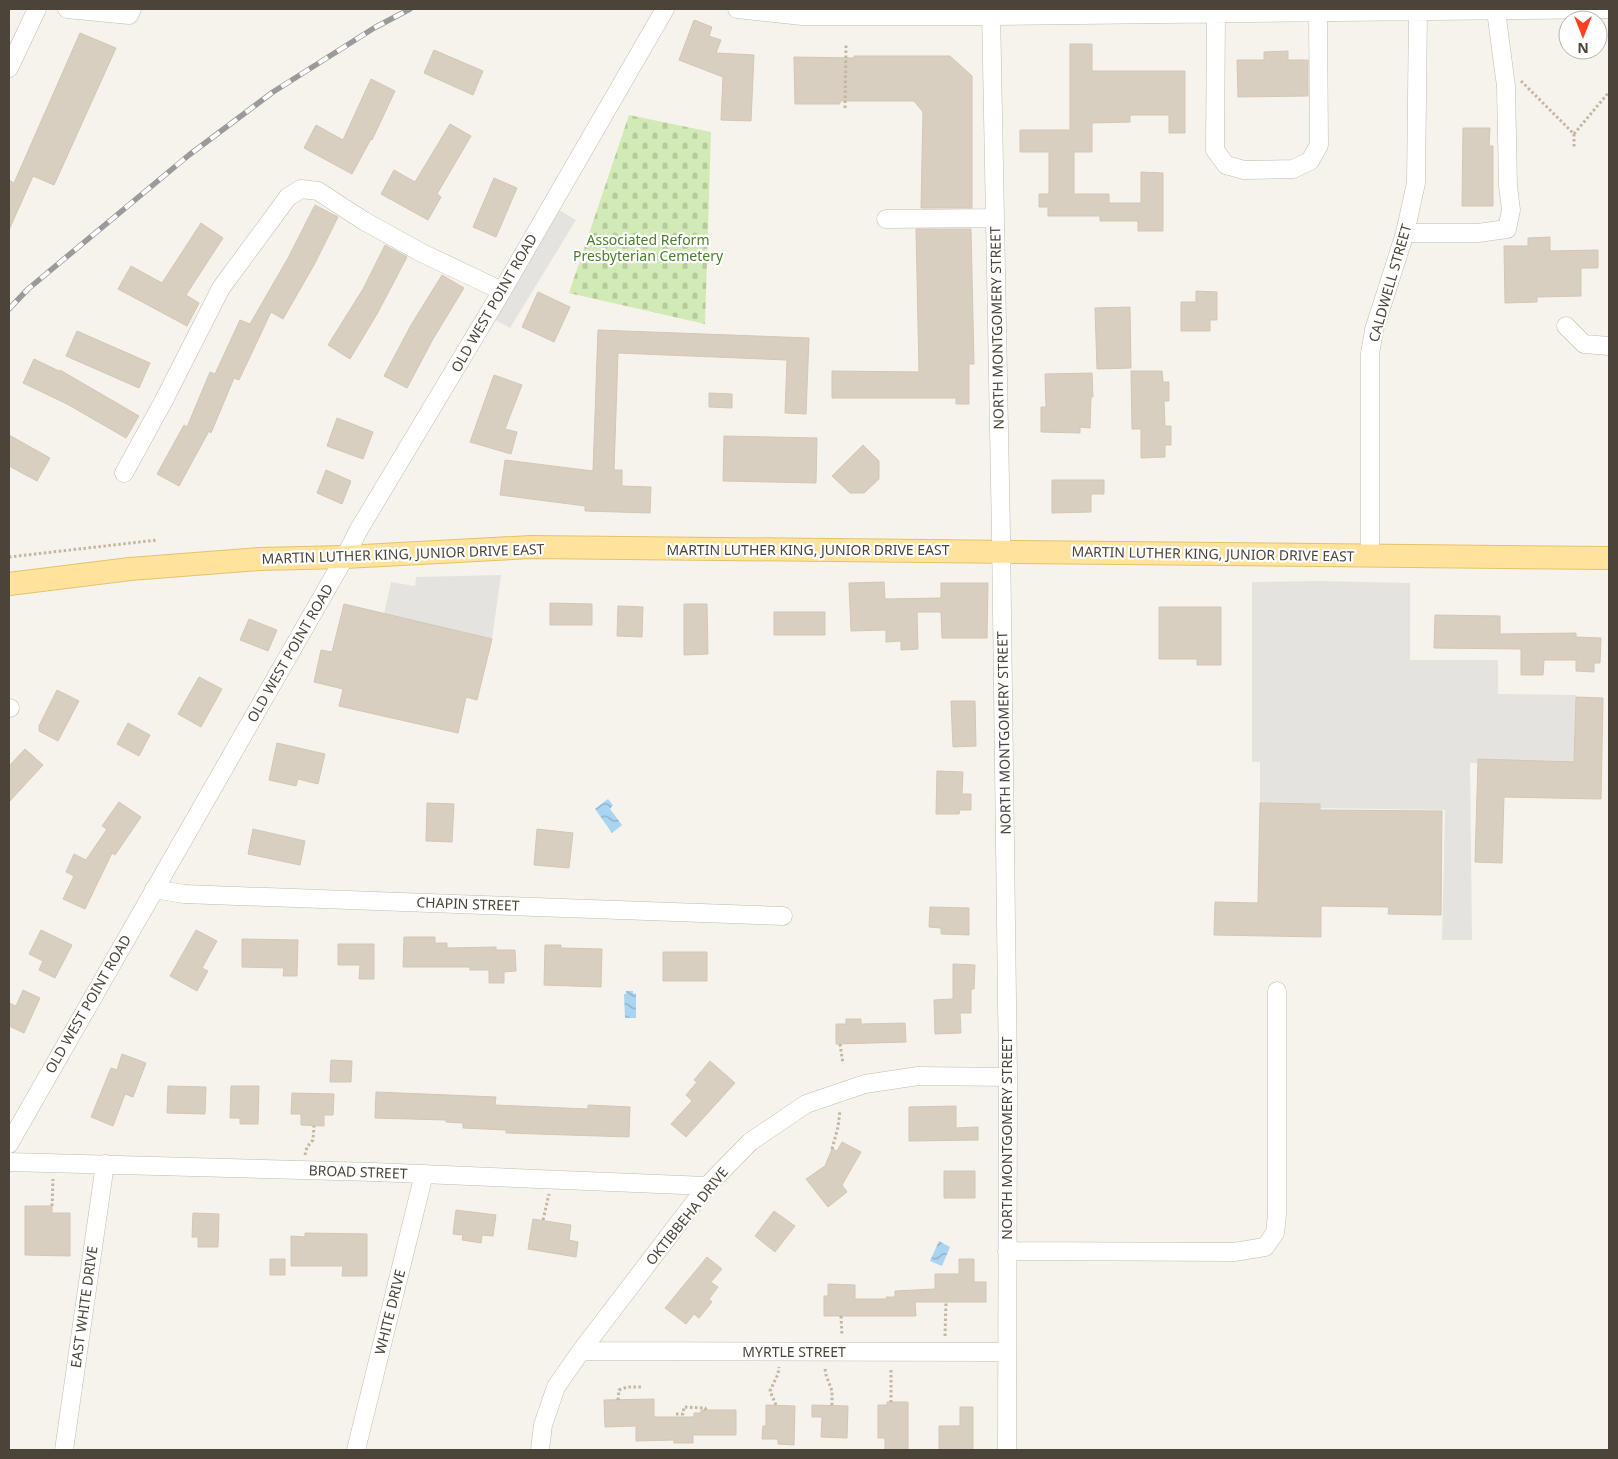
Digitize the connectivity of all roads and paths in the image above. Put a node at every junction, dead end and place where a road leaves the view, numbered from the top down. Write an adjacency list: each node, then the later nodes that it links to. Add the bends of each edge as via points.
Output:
1 (37, 9): 16 (street)
2 (67, 9): 3 (street, via 129,15)
3 (132, 9)
4 (665, 9): 25 (street, OLD WEST POINT ROAD)
5 (737, 9): 10 (street, via 802,16)
6 (1474, 10): 9 (street); 11 (street)
7 (1609, 10): 9 (street)
8 (1243, 11): 13 (street); 14 (street)
9 (1496, 11): 24 (street, via 1506,86 1511,210 1507,229 1478,233)
10 (897, 12): 12 (street)
11 (1418, 12): 14 (street); 24 (street, CALDWELL STREET, via 1416,183)
12 (991, 13): 13 (street); 22 (street, NORTH MONTGOMERY STREET)
13 (1216, 14): 14 (street, via 1215,150 1226,165 1244,170 1293,169 1310,161 1319,145)
14 (1318, 14)
15 (846, 45): 19 (path)
16 (9, 68)
17 (1515, 74): 20 (path)
18 (1609, 92): 20 (path)
19 (845, 108)
20 (1574, 134): 21 (path)
21 (1574, 148)
22 (996, 218): 23 (street); 30 (street, NORTH MONTGOMERY STREET)
23 (886, 219)
24 (1405, 232): 31 (street, CALDWELL STREET, via 1374,330 1370,354)
25 (502, 291): 28 (street, via 422,252 318,192 301,188 288,197 221,288); 33 (street, OLD WEST POINT ROAD, via 358,531)
26 (1566, 326): 27 (street, via 1584,344)
27 (1609, 346)
28 (124, 473)
29 (157, 540): 32 (path)
30 (1001, 551): 31 (main road, MARTIN LUTHER KING, JUNIOR DRIVE EAST); 33 (main road, MARTIN LUTHER KING, JUNIOR DRIVE EAST, via 530,547); 41 (street, NORTH MONTGOMERY STREET)
31 (1370, 556): 34 (main road, MARTIN LUTHER KING, JUNIOR DRIVE EAST)
32 (9, 557)
33 (346, 557): 35 (main road, MARTIN LUTHER KING, JUNIOR DRIVE EAST, via 259,559 130,569); 36 (street, OLD WEST POINT ROAD)
34 (1609, 558)
35 (9, 584)
36 (154, 889): 37 (street, CHAPIN STREET, via 200,895); 44 (street, OLD WEST POINT ROAD)
37 (783, 916)
38 (1277, 991): 55 (street, via 1277,1215 1275,1233 1265,1247 1218,1253)
39 (840, 1044): 40 (path)
40 (843, 1064)
41 (1008, 1077): 42 (street, OKTIBBEHA DRIVE, via 918,1076 872,1082); 55 (street, NORTH MONTGOMERY STREET)
42 (838, 1092): 45 (path, via 838,1127); 52 (street, OKTIBBEHA DRIVE, via 806,1104 750,1142)
43 (314, 1126): 49 (path, via 313,1140 307,1147)
44 (9, 1144)
45 (832, 1149)
46 (9, 1162): 47 (street, BROAD STREET)
47 (53, 1163): 48 (street, BROAD STREET); 53 (path)
48 (104, 1164): 49 (street, BROAD STREET); 70 (street, EAST WHITE DRIVE)
49 (305, 1170): 50 (street, BROAD STREET)
50 (424, 1174): 51 (street, BROAD STREET); 71 (street, WHITE DRIVE)
51 (552, 1180): 52 (street, BROAD STREET); 54 (path)
52 (707, 1186): 57 (street, OKTIBBEHA DRIVE)
53 (52, 1206)
54 (543, 1220)
55 (1007, 1251): 59 (street, NORTH MONTGOMERY STREET)
56 (946, 1302): 58 (path)
57 (581, 1351): 58 (street, MYRTLE STREET); 72 (street, OKTIBBEHA DRIVE, via 556,1387 543,1425)
58 (945, 1352): 59 (street, MYRTLE STREET)
59 (1006, 1352): 73 (street, NORTH MONTGOMERY STREET)
60 (779, 1367): 66 (path, via 770,1391)
61 (825, 1368): 67 (path)
62 (890, 1370): 65 (path)
63 (641, 1387): 64 (path, via 621,1388)
64 (618, 1400)
65 (890, 1402)
66 (776, 1405)
67 (832, 1405)
68 (706, 1410): 69 (path, via 684,1408 683,1414)
69 (676, 1414)
70 (64, 1450)
71 (356, 1450)
72 (540, 1450)
73 (1007, 1450)

